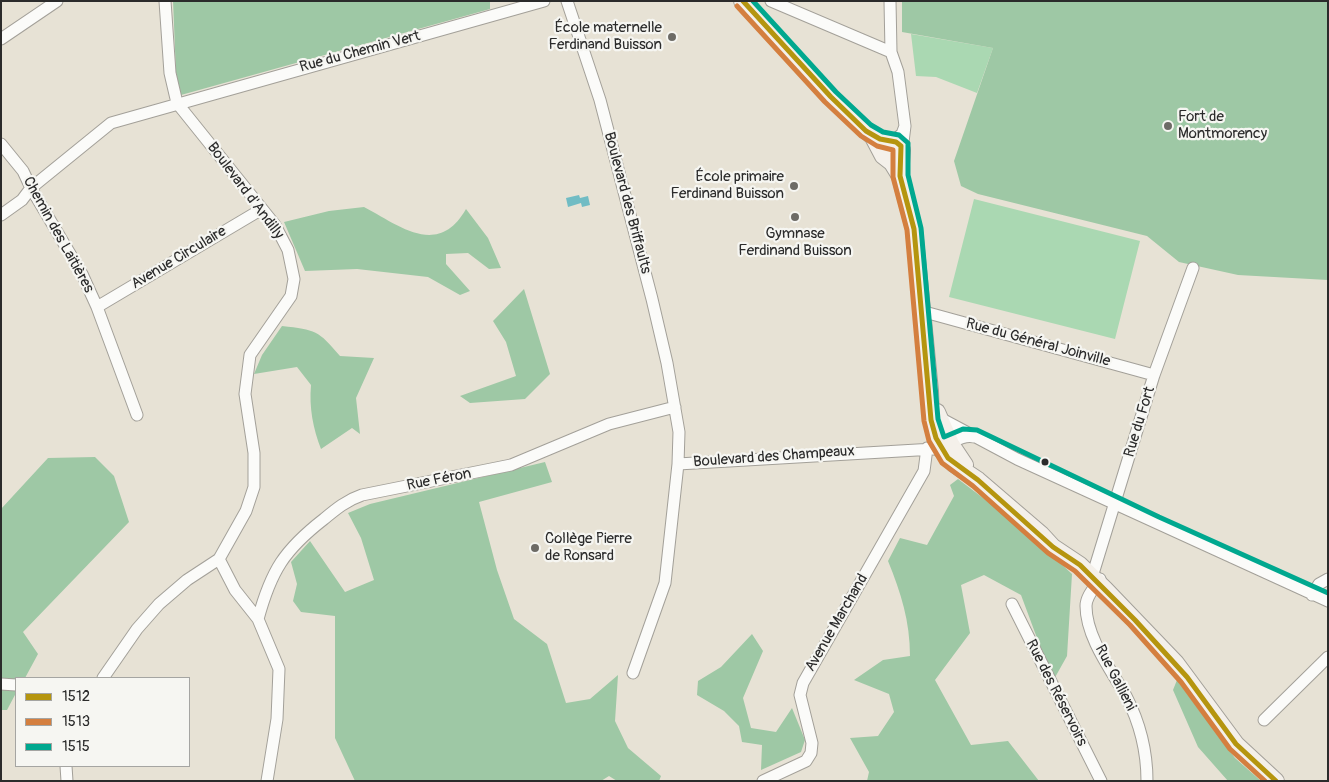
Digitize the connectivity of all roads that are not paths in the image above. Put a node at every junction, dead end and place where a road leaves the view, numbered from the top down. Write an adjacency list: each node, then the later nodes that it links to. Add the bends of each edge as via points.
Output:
1 (165, 1): 10 (street, Boulevard d'Andilly, via 170,73)
2 (544, 1): 10 (street, Rue du Chemin Vert)
3 (567, 1): 21 (street, Boulevard des Briffaults, via 600,100 652,298)
4 (742, 1): 12 (main road, via 878,144)
5 (771, 1): 9 (street)
6 (890, 1): 9 (street)
7 (49, 3): 8 (street)
8 (1, 39)
9 (891, 52): 12 (street, via 898,72 906,126)
10 (177, 102): 13 (street, Rue du Chemin Vert, via 111,123); 14 (street, Boulevard d'Andilly)
11 (1, 144): 13 (street, Chemin des Laitières, via 23,171)
12 (893, 149): 18 (main road, via 914,229)
13 (30, 188): 15 (street, Rue du Chemin Vert, via 22,200); 17 (street, Chemin des Laitières, via 82,274)
14 (262, 208): 17 (street, Avenue Circulaire); 27 (street, Boulevard d'Andilly, via 288,250 294,279 291,296 250,355 245,394 254,453 254,487 246,511)
15 (1, 214)
16 (1193, 268): 19 (street, Rue du Fort)
17 (97, 307): 22 (street, Chemin des Laitières)
18 (921, 311): 19 (street, Rue du Général Joinville); 20 (main road)
19 (1154, 375): 26 (street, Rue du Fort)
20 (930, 391): 24 (main road); 24 (main road, via 931,420)
21 (674, 407): 25 (street, Boulevard des Champeaux, via 679,432); 33 (street, Rue Féron, via 609,424 511,465 362,494 349,500 305,534 279,563 268,584)
22 (137, 415)
23 (974, 436): 24 (street); 24 (street, Boulevard des Champeaux); 26 (street)
24 (944, 441): 25 (street, Boulevard des Champeaux); 29 (main road, via 978,480 1053,547); 43 (street, Avenue Marchand, via 803,683 800,695 812,743 811,753 806,761)
25 (678, 468): 35 (street, via 665,583)
26 (1115, 504): 29 (street, Rue du Fort); 30 (street)
27 (219, 559): 33 (street, via 235,590); 36 (street, Boulevard d'Andilly, via 159,604)
28 (1328, 579): 30 (street)
29 (1098, 580): 45 (street, Rue Gallieni, via 1087,600 1088,618 1099,650 1134,713 1145,751); 46 (main road, via 1187,677 1236,744)
30 (1312, 595): 31 (street)
31 (1328, 602)
32 (1012, 604): 44 (street, Rue des Réservoirs)
33 (258, 619): 42 (street, via 279,669 277,719)
34 (1328, 657): 39 (street)
35 (634, 673)
36 (103, 677)
37 (1, 684): 38 (street)
38 (15, 685)
39 (1264, 720)
40 (66, 767): 41 (street)
41 (67, 781)
42 (267, 781)
43 (763, 781)
44 (1100, 781)
45 (1147, 781)
46 (1276, 781)

